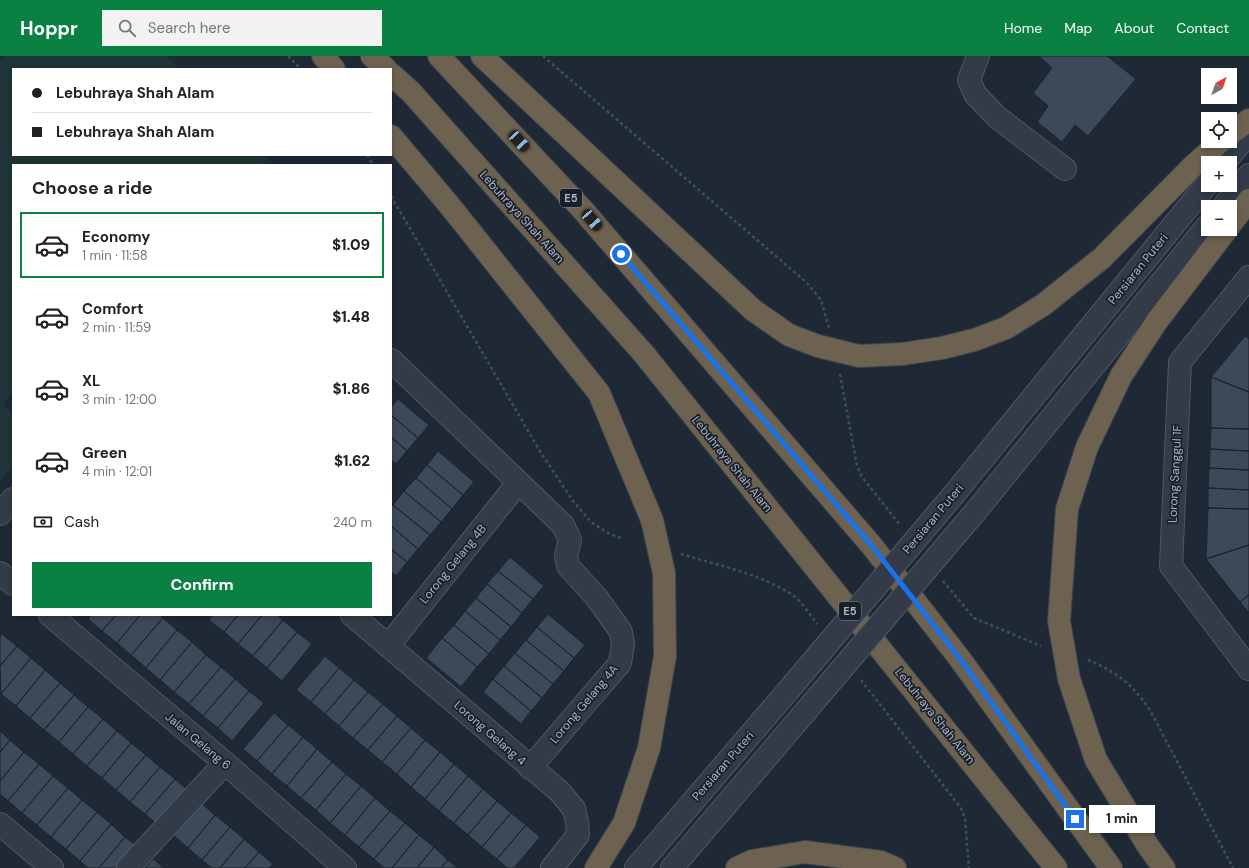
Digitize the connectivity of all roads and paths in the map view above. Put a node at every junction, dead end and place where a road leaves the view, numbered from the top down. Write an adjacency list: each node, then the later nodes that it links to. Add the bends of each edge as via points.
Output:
1 (288, 56): 8 (path)
2 (323, 56): 9 (highway)
3 (372, 56): 10 (highway)
4 (439, 56): 56 (highway, E5, via 582,209 872,546 960,659)
5 (482, 56): 16 (highway, bridge, via 753,310 789,335 818,346 859,356 902,354 942,348 1006,328 1043,305 1102,258)
6 (543, 56): 28 (path, via 806,282 824,307)
7 (978, 56): 18 (street, via 969,80 975,94 997,117)
8 (299, 68)
9 (333, 68)
10 (385, 68)
11 (392, 75): 55 (highway, Lebuhraya Shah Alam / E5, via 412,92 644,354)
12 (1249, 120): 13 (highway)
13 (1237, 129)
14 (1249, 133): 17 (street)
15 (392, 137): 50 (highway, via 450,206 598,393 652,520 664,573 665,656 649,748 624,823)
16 (1213, 148)
17 (1230, 156)
18 (1065, 169)
19 (1249, 175): 22 (street)
20 (1201, 192): 51 (street, Persiaran Puteri, bridge, via 955,493)
21 (392, 198): 35 (path, via 541,453 572,501 592,522)
22 (1229, 200)
23 (1249, 200): 24 (highway)
24 (1237, 216)
25 (1201, 234): 52 (street, bridge, via 976,511)
26 (1222, 236): 57 (highway, via 1157,320 1120,376 1087,447 1067,509 1059,621 1069,679 1096,760)
27 (1249, 277): 42 (street, Lorong Sanggul 1F, via 1180,362 1171,566)
28 (830, 330)
29 (392, 361): 32 (street, Lorong Gelang 4A)
30 (839, 368): 31 (path)
31 (848, 423)
32 (518, 483): 40 (street, Lorong Gelang 4B); 44 (street, Lorong Gelang 4A, via 563,525 570,540 566,556 568,566 611,616 621,632 623,644 620,663)
33 (12, 500): 34 (street)
34 (0, 514)
35 (621, 538)
36 (0, 573): 37 (street)
37 (12, 583)
38 (51, 616): 43 (street, Jalan Gelang 6)
39 (353, 616): 40 (street, Lorong Gelang 4)
40 (388, 646): 44 (street, Lorong Gelang 4)
41 (1082, 658): 58 (path, via 1104,667 1137,690)
42 (1249, 669)
43 (225, 763): 47 (street); 48 (street, Jalan Gelang 6)
44 (530, 768): 49 (street, Lorong Gelang 4, via 564,797 574,809 577,822 578,834)
45 (0, 824): 46 (street)
46 (52, 868)
47 (128, 868)
48 (345, 868)
49 (552, 868)
50 (596, 868)
51 (636, 868)
52 (672, 868)
53 (737, 868): 54 (highway, via 752,861 805,852 881,862)
54 (895, 868)
55 (1056, 868)
56 (1111, 868)
57 (1164, 868)
58 (1233, 868)

